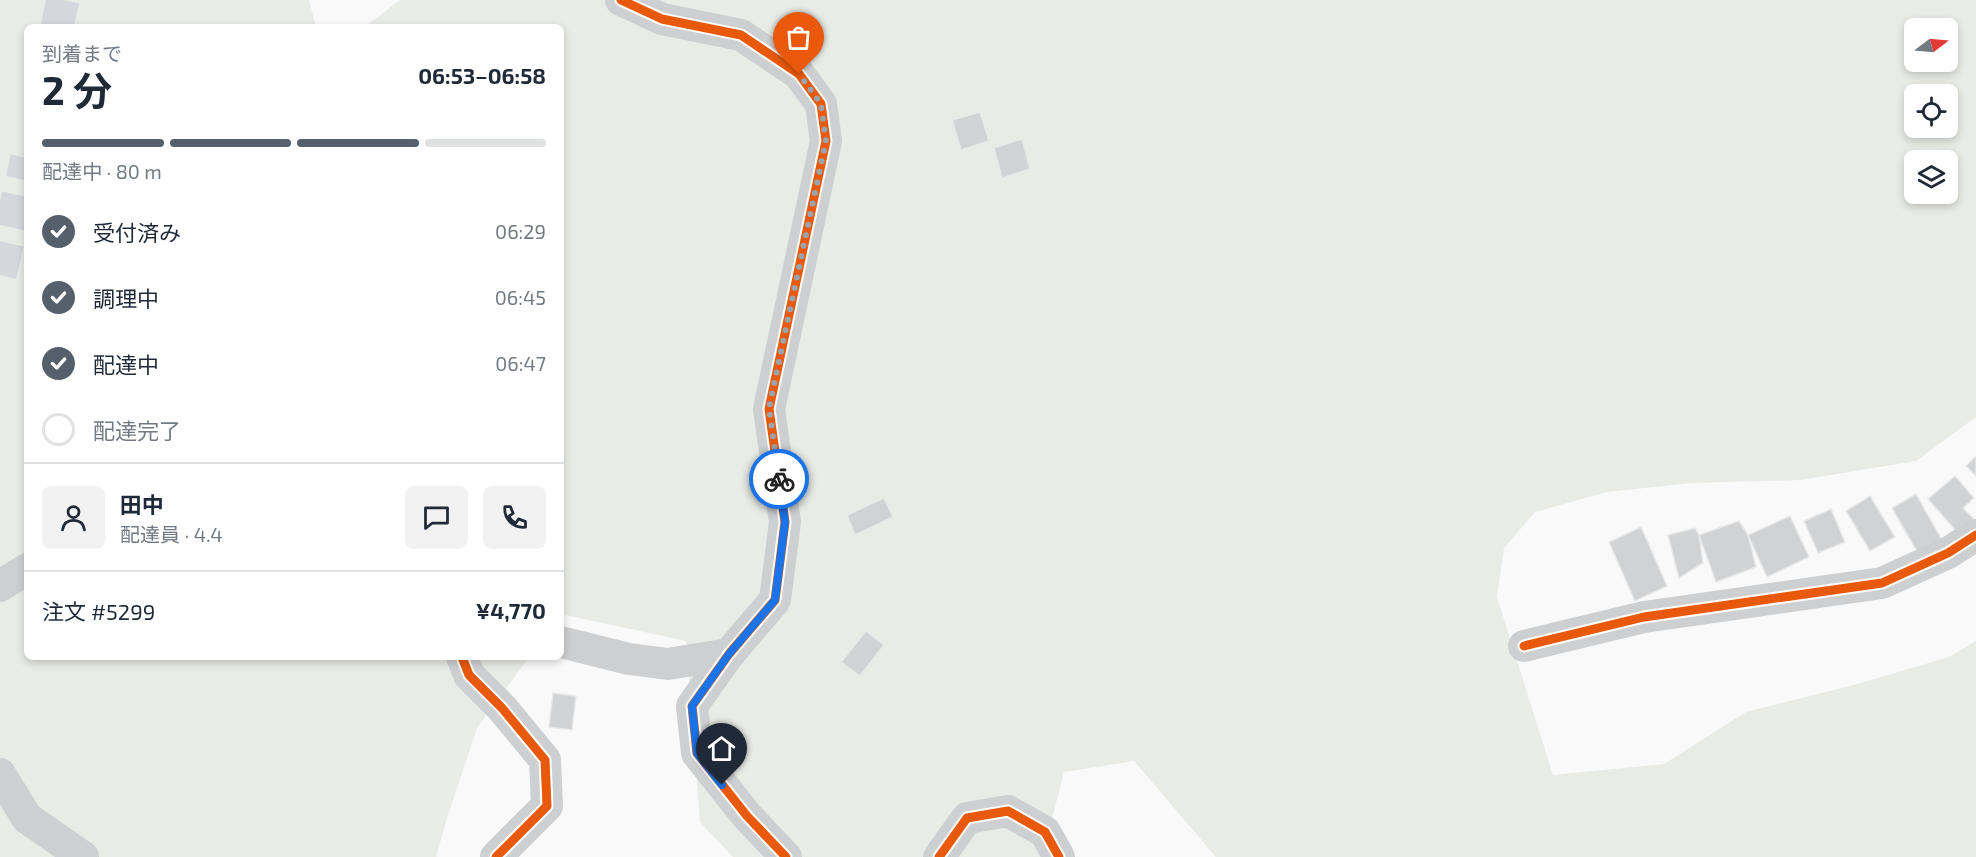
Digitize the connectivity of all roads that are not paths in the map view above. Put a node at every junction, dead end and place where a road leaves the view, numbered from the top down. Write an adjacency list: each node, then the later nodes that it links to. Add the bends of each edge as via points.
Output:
1 (621, 0): 7 (street, via 662,19 741,35 799,74 821,104 826,141 769,408 785,522 775,600)
2 (1976, 535): 6 (street, via 1948,553 1882,583 1644,616)
3 (24, 571): 4 (street)
4 (0, 586)
5 (564, 643): 7 (street, via 668,664)
6 (1524, 646)
7 (729, 654): 12 (street, via 692,706 697,753)
8 (463, 660): 11 (street, via 469,675 545,760 547,806)
9 (0, 774): 10 (street, via 27,818)
10 (83, 857)
11 (496, 857)
12 (786, 857)
13 (939, 857): 14 (street, via 967,818 1008,811 1046,832)
14 (1059, 857)

